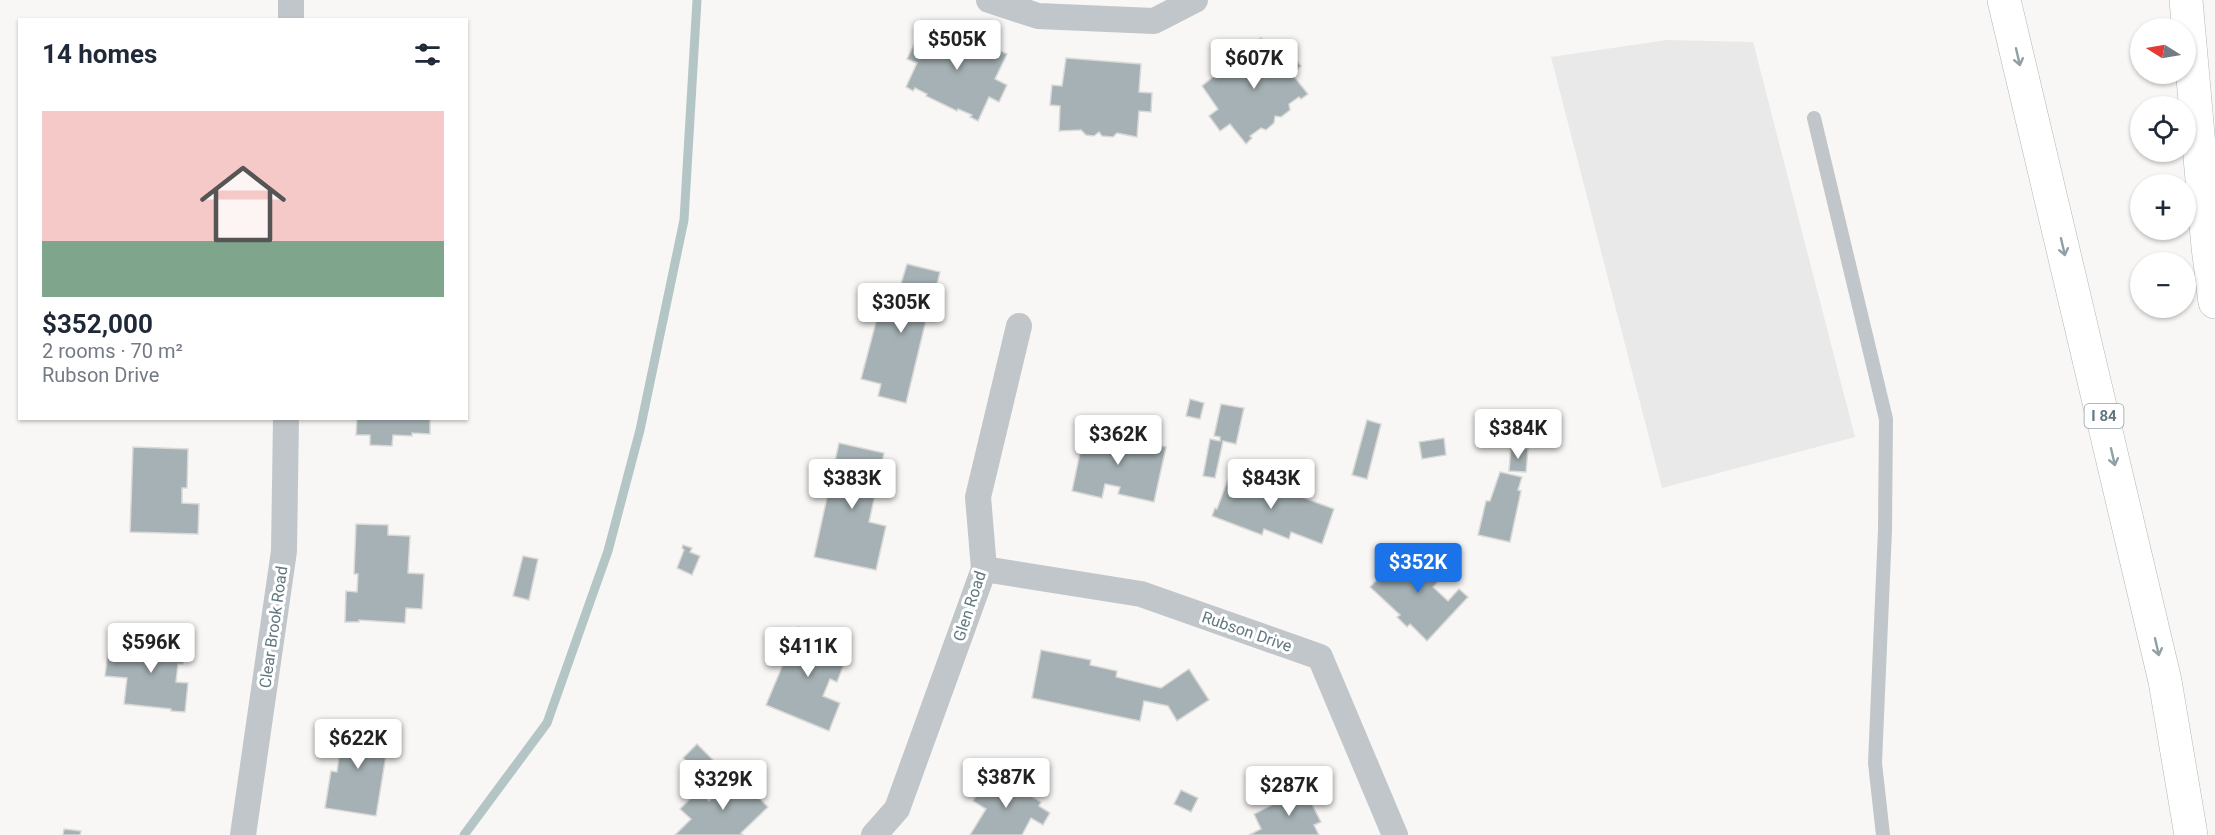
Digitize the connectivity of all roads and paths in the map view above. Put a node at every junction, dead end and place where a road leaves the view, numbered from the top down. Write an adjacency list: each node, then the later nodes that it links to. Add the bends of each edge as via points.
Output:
1 (291, 0): 6 (street)
2 (989, 0): 3 (street, via 1038,16 1154,21)
3 (1195, 0)
4 (2004, 0): 16 (highway, I 84, one-way to 16, via 2162,669)
5 (2186, 0): 8 (highway)
6 (291, 18)
7 (1814, 118): 15 (lane, via 1886,420 1875,763)
8 (2215, 302)
9 (1019, 326): 11 (street, Glen Road, via 978,496)
10 (286, 420): 12 (street, Clear Brook Road, via 284,551)
11 (984, 569): 13 (street, Glen Road, via 897,809); 14 (street, Rubson Drive, via 1141,594 1320,657)
12 (243, 835)
13 (874, 835)
14 (1395, 835)
15 (1883, 835)
16 (2192, 835)

